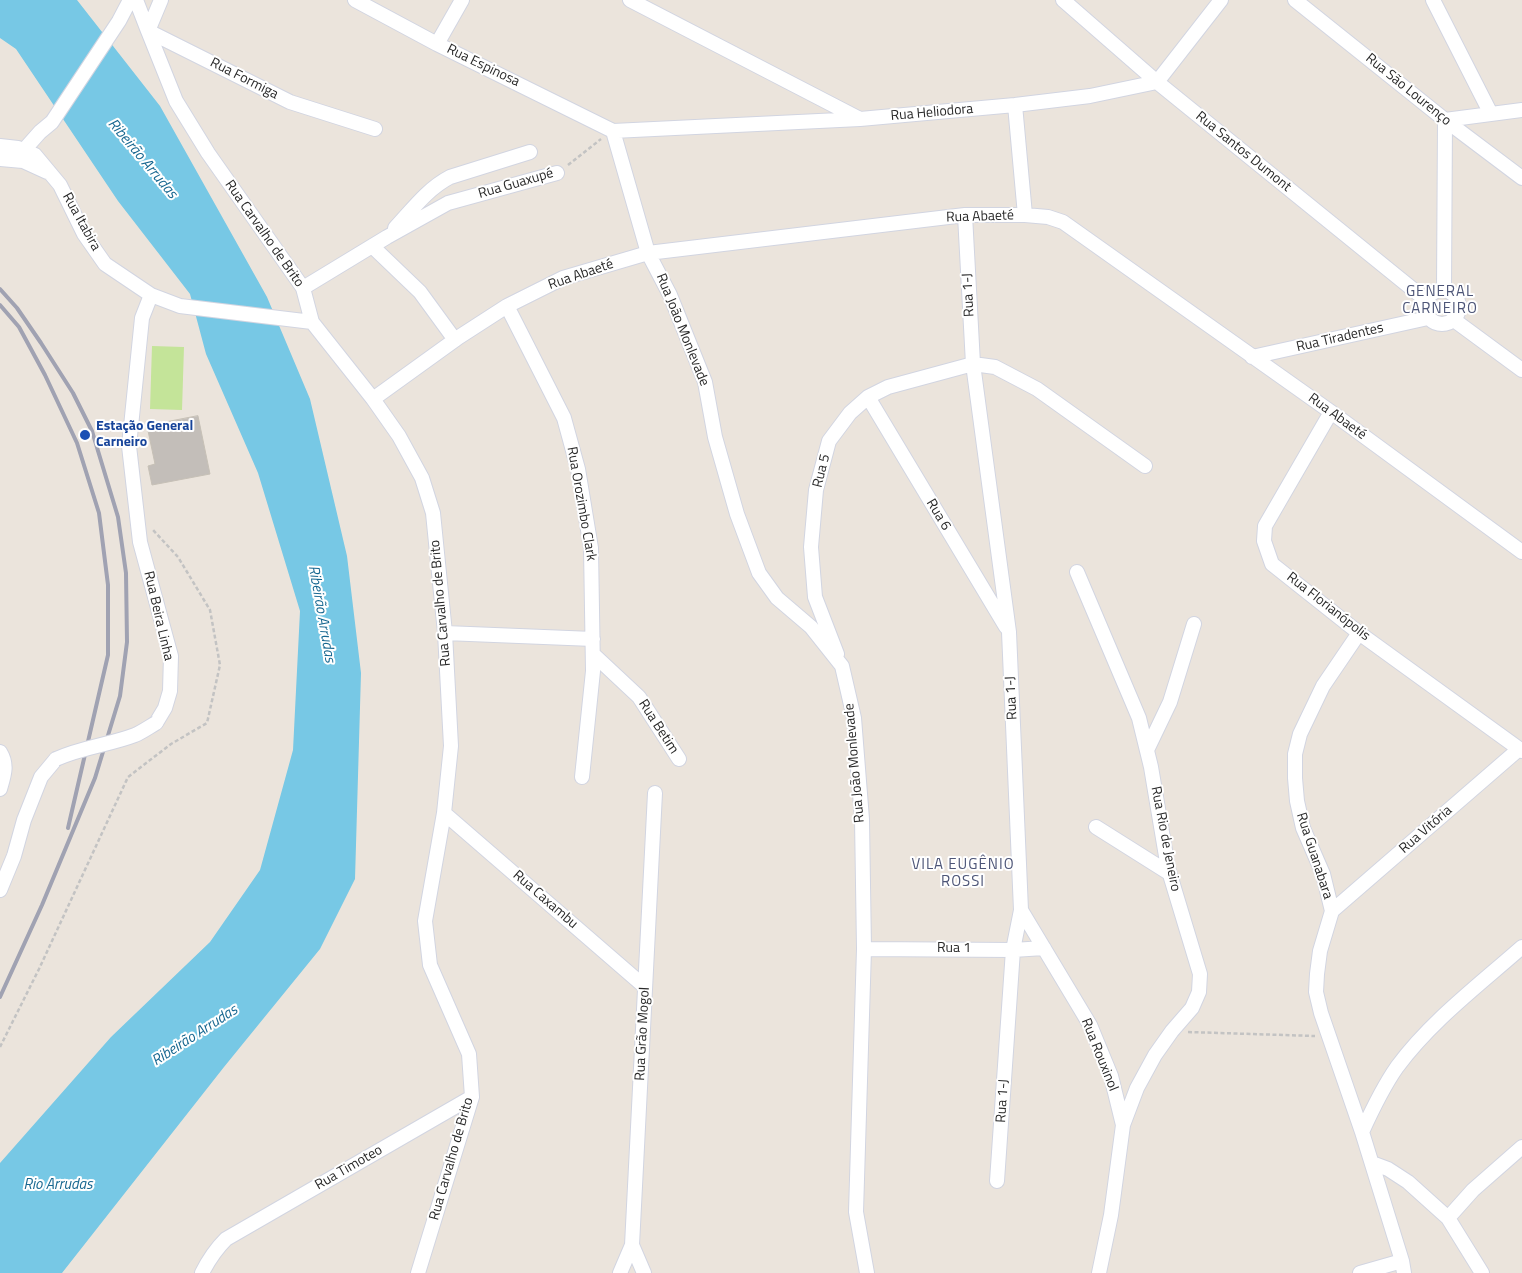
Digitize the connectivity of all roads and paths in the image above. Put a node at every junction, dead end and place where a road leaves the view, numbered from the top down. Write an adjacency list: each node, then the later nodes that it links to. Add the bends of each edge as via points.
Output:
1 (130, 0): 22 (street, via 52,122)
2 (136, 0): 11 (street)
3 (161, 0): 11 (street)
4 (355, 0): 12 (street, Rua Espinosa)
5 (462, 0): 12 (street)
6 (630, 0): 17 (street)
7 (1063, 0): 13 (street, Rua Santos Dumont)
8 (1221, 0): 13 (street)
9 (1296, 0): 18 (street, Rua São Lourenço)
10 (1433, 0): 16 (street)
11 (148, 31): 19 (street, Rua Formiga, via 290,102); 34 (street, Rua Carvalho de Brito, via 176,101 208,153)
12 (437, 44): 20 (street, Rua Espinosa)
13 (1157, 82): 14 (street, Rua Heliodora, via 1090,96); 37 (street, Rua Santos Dumont)
14 (1014, 105): 17 (street, Rua Heliodora); 30 (street)
15 (1522, 110): 16 (street)
16 (1491, 114): 18 (street)
17 (860, 119): 20 (street)
18 (1445, 120): 28 (street, Rua São Lourenço); 35 (street)
19 (375, 129)
20 (612, 131): 26 (path, Rua Guaxupé); 33 (street, Rua João Monlevade)
21 (0, 138): 22 (street)
22 (29, 145): 23 (street, Rua Itabira, via 18,148); 27 (street, Rua Itabira)
23 (0, 146)
24 (530, 152): 31 (street, via 438,183)
25 (0, 159): 27 (street, via 24,161)
26 (557, 173): 31 (street, Rua Guaxupé, via 448,203)
27 (51, 174): 36 (street, Rua Itabira, via 60,184 84,234 105,264)
28 (1522, 178)
29 (965, 215): 30 (street, Rua Abaeté); 33 (street, Rua Abaeté); 44 (street, Rua 1-J)
30 (1025, 215): 43 (street, Rua Abaeté, via 1063,222)
31 (387, 237): 32 (street, Rua Guaxupé)
32 (372, 246): 34 (street, Rua Guaxupé); 42 (street, via 420,292)
33 (648, 253): 38 (street, Rua Abaeté, via 563,278); 59 (street, Rua João Monlevade, via 670,295 705,382 718,447 737,514 759,573 777,598 811,628)
34 (303, 288): 41 (street, Rua Carvalho de Brito)
35 (1444, 290): 37 (street, via 1434,292); 40 (street, via 1454,295 1460,305)
36 (151, 295): 41 (street, Rua Itabira, via 180,306); 50 (street, Rua Beira Linha, via 142,318 129,446)
37 (1426, 300): 39 (street)
38 (507, 306): 42 (street, Rua Abaeté); 57 (street, Rua Orozimbo Clark, via 564,418 578,469 591,548)
39 (1428, 318): 40 (street, via 1443,324); 43 (street, Rua Tiradentes)
40 (1454, 320): 45 (street)
41 (312, 322): 47 (street, Rua Carvalho de Brito)
42 (455, 340): 47 (street, Rua Abaeté)
43 (1252, 357): 48 (street, Rua Abaeté)
44 (973, 364): 46 (street, Rua 5, via 888,387); 49 (street, via 995,367 1037,389); 54 (street, Rua 1-J)
45 (1522, 370)
46 (868, 397): 54 (street, Rua 6); 59 (street, Rua 5, via 850,413 829,441 816,490 810,547 816,597)
47 (373, 399): 55 (street, Rua Carvalho de Brito, via 399,436 422,478 433,513)
48 (1331, 412): 51 (street, Rua Abaeté); 56 (street, Rua Florianópolis, via 1265,526 1264,542 1272,564)
49 (1145, 466)
50 (137, 511): 69 (street, Rua Beira Linha, bridge, via 140,542 171,656 170,691 165,708 156,724 137,735 56,759 41,777); 82 (path, via 178,557 210,610 220,666 206,723 171,744 128,777)
51 (1522, 552)
52 (1077, 572): 60 (street, Rua Rio de Jeneiro, via 1139,718)
53 (1194, 624): 60 (street, via 1170,702)
54 (1009, 632): 73 (street, Rua 1-J)
55 (445, 633): 57 (street); 67 (street, Rua Carvalho de Brito, via 451,746)
56 (1359, 633): 61 (street, Rua Florianópolis); 74 (street, Rua Guanabara, via 1323,686 1300,734 1295,754 1297,801 1303,828 1323,874)
57 (593, 639): 58 (street, Rua Orozimbo Clark)
58 (593, 654): 63 (street, Rua Betim, via 640,698); 64 (street, Rua Orozimbo Clark)
59 (842, 666): 77 (street, Rua João Monlevade, via 854,718 862,819)
60 (1147, 750): 70 (street, Rua Rio de Jeneiro)
61 (1521, 750): 74 (street, Rua Vitória)
62 (1, 753): 65 (street, via 6,770)
63 (679, 759)
64 (582, 776)
65 (0, 789)
66 (655, 793): 79 (street, Rua Grão Mogol)
67 (444, 813): 79 (street, Rua Caxambu); 83 (street, Rua Carvalho de Brito, via 425,921 430,965 469,1054)
68 (1096, 827): 70 (street)
69 (14, 856): 71 (street, Rua Beira Linha); 72 (street, Rua Beira Linha)
70 (1169, 873): 80 (street, Rua Rio de Jeneiro, via 1200,974 1199,992 1192,1008)
71 (0, 874)
72 (0, 890)
73 (1021, 910): 76 (street, Rua Rouxinol); 78 (street, Rua 1-J)
74 (1332, 911): 81 (street, Rua Guanabara, via 1320,950 1316,992)
75 (1522, 947): 85 (street, via 1458,1002 1420,1041 1397,1068)
76 (1044, 948): 78 (street, Rua 1); 84 (street, Rua Rouxinol, via 1090,1025 1111,1076)
77 (864, 949): 78 (street, Rua 1); 96 (street, Rua João Monlevade, via 856,1212)
78 (1013, 950): 88 (street, Rua 1-J)
79 (645, 987): 90 (street, Rua Grão Mogol)
80 (1172, 1031): 81 (path); 84 (street, Rua Rio de Jeneiro, via 1137,1088)
81 (1329, 1036): 85 (street, Rua Guanabara)
82 (0, 1047)
83 (472, 1097): 92 (street, Rua Timoteo, via 226,1239); 93 (street, Rua Carvalho de Brito)
84 (1123, 1125): 97 (street, Rua Rouxinol)
85 (1362, 1132): 87 (street, Rua Guanabara)
86 (1522, 1147): 89 (street, via 1473,1190)
87 (1372, 1164): 89 (street, via 1388,1169 1408,1182); 91 (street, Rua Guanabara)
88 (998, 1181)
89 (1448, 1218): 99 (street)
90 (632, 1245): 94 (street); 95 (street, Rua Grão Mogol)
91 (1403, 1267): 98 (street)
92 (202, 1273)
93 (418, 1273)
94 (620, 1273)
95 (644, 1273)
96 (867, 1273)
97 (1099, 1273)
98 (1360, 1273)
99 (1482, 1273)

